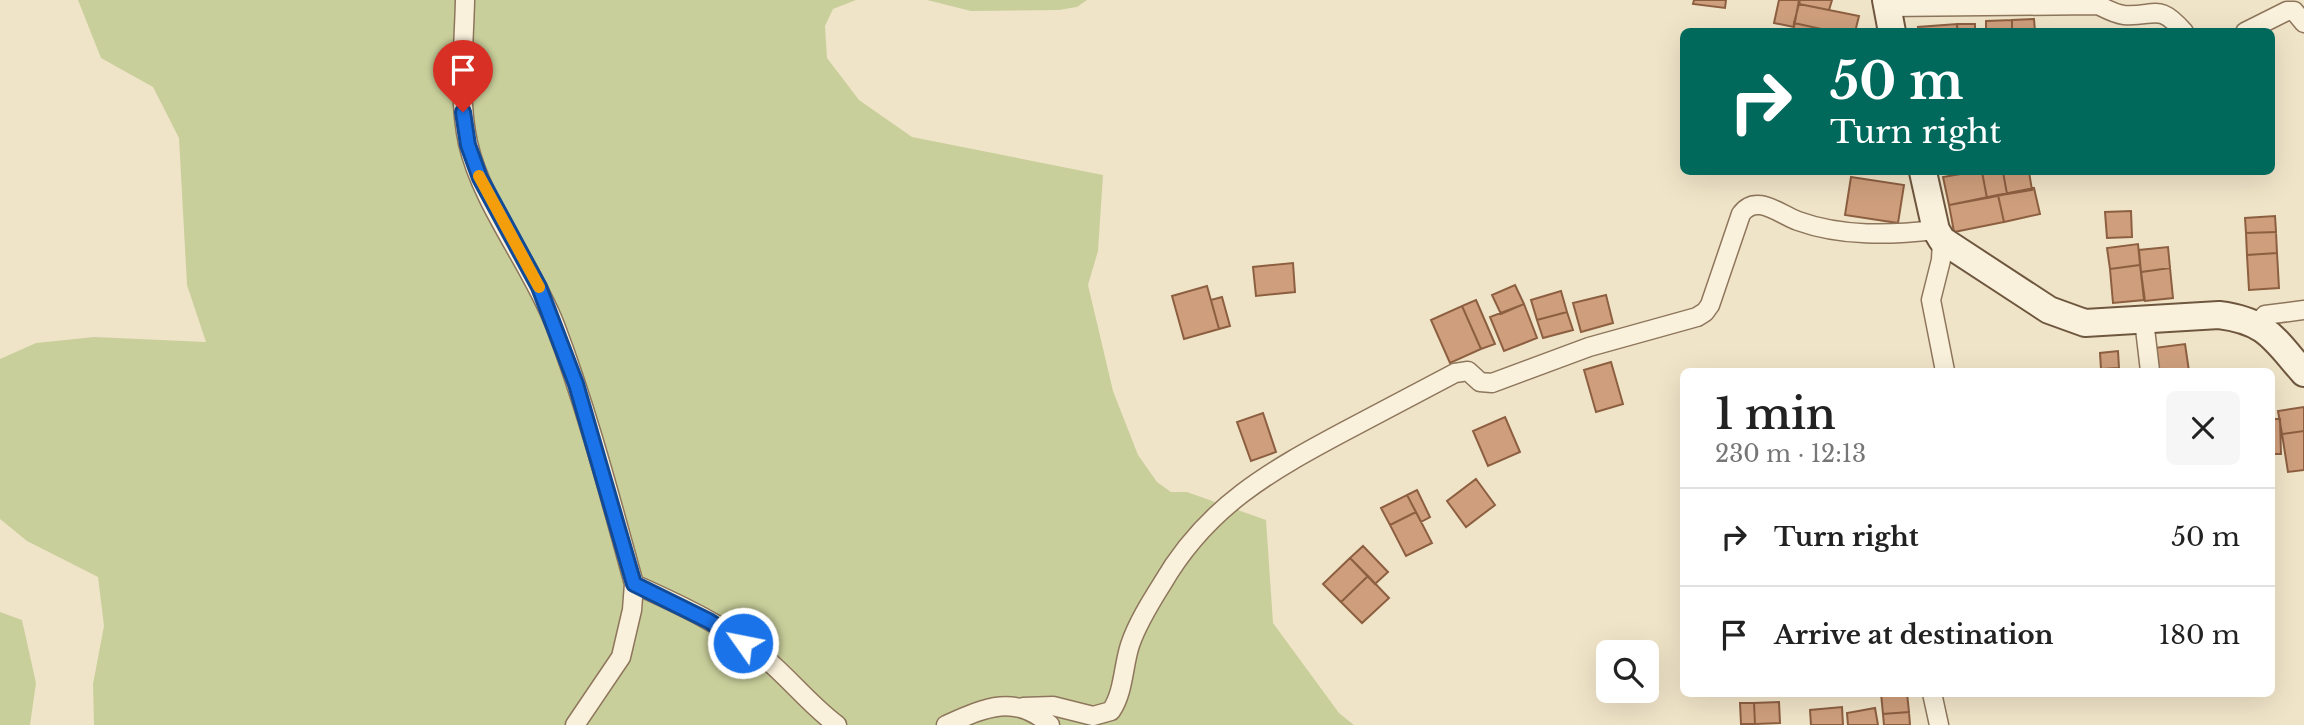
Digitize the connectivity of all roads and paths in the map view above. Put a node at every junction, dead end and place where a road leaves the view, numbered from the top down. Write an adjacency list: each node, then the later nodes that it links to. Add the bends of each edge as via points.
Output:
1 (465, 0): 14 (street, via 463,112 468,145 480,178 555,325)
2 (1888, 13): 4 (street, via 2098,5 2120,15 2157,12)
3 (2304, 23): 5 (street, via 2294,11 2287,11)
4 (2180, 28)
5 (2253, 28)
6 (1924, 175): 7 (street)
7 (1939, 235): 9 (street, via 2049,310 2085,323); 11 (street, via 1941,260 1931,300); 17 (street, via 1843,231 1797,221 1753,204 1741,215 1705,313 1589,347 1492,383 1480,382 1468,371 1455,373 1278,466 1226,506 1188,544 1135,632 1118,698)
8 (2304, 310): 10 (street, via 2265,315)
9 (2144, 320): 10 (street, via 2219,315); 12 (street)
10 (2257, 324): 13 (street)
11 (1944, 368)
12 (2150, 368)
13 (2304, 373)
14 (634, 584): 18 (street, via 621,657); 19 (street, via 743,643)
15 (1933, 697): 22 (street)
16 (1023, 707): 17 (street, via 1042,705); 20 (street, via 998,706); 21 (street)
17 (1105, 719)
18 (575, 725)
19 (837, 725)
20 (946, 725)
21 (1050, 725)
22 (1939, 725)

